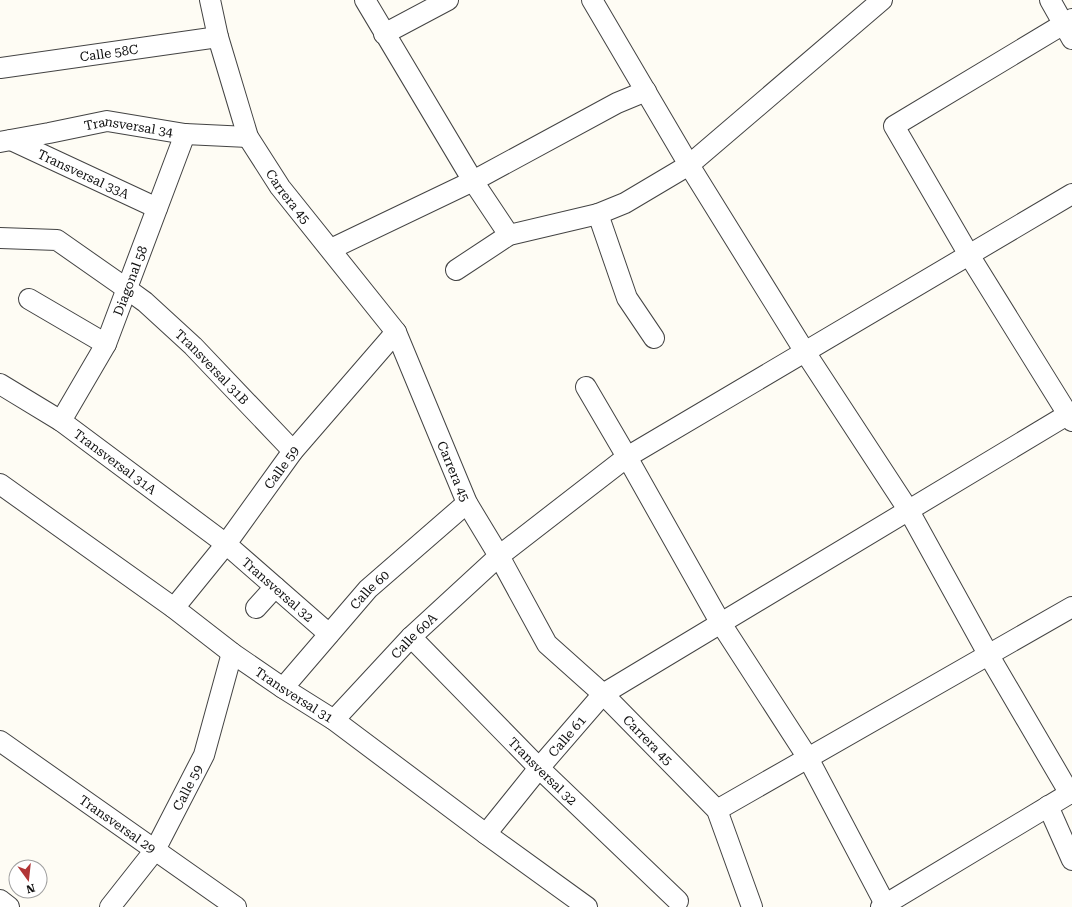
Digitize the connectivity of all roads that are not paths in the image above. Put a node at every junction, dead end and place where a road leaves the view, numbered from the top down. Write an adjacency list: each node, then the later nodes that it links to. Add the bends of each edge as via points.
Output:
1 (210, 0): 9 (street, Carrera 45)
2 (365, 0): 8 (street)
3 (448, 0): 8 (street)
4 (592, 0): 11 (street)
5 (882, 0): 16 (street)
6 (1050, 0): 7 (street)
7 (1069, 27): 24 (street, via 894,126)
8 (384, 34): 17 (street)
9 (218, 37): 10 (street, Calle 58C); 13 (street, Carrera 45)
10 (0, 68)
11 (646, 91): 16 (street); 17 (street, via 616,104)
12 (185, 134): 13 (street, Transversal 34); 15 (street, Transversal 34, via 107,121); 19 (street, Diagonal 58)
13 (248, 137): 23 (street, Carrera 45, via 280,187)
14 (5, 141): 15 (street, Transversal 33A)
15 (31, 142): 19 (street, Transversal 33A)
16 (689, 165): 20 (street, via 625,203); 31 (street)
17 (473, 180): 21 (street); 23 (street)
18 (1072, 194): 24 (street, Calle 60A)
19 (157, 208): 26 (street, Diagonal 58)
20 (598, 214): 21 (street); 29 (street, via 627,298)
21 (509, 235): 25 (street)
22 (0, 238): 26 (street, Transversal 31B, via 57,240)
23 (331, 249): 28 (street, Carrera 45)
24 (969, 256): 31 (street, Calle 60A); 34 (street)
25 (456, 270)
26 (127, 289): 30 (street, Diagonal 58); 36 (street, Transversal 31B, via 193,346)
27 (29, 300): 30 (street)
28 (396, 332): 36 (street, Calle 59); 39 (street, Carrera 45)
29 (654, 338)
30 (106, 344): 35 (street, Diagonal 58)
31 (805, 352): 37 (street, Calle 60A); 40 (street)
32 (0, 384): 35 (street, Transversal 31A)
33 (586, 387): 37 (street)
34 (1071, 416): 40 (street, Calle 61)
35 (61, 421): 41 (street, Transversal 31A)
36 (293, 451): 41 (street, Calle 59)
37 (627, 457): 42 (street, Calle 60A); 47 (street)
38 (0, 484): 45 (street, Transversal 31)
39 (467, 503): 42 (street, Carrera 45); 48 (street, Calle 60, via 368,589)
40 (909, 510): 47 (street, Calle 61); 51 (street)
41 (226, 544): 43 (street, Transversal 32); 45 (street, Calle 59)
42 (499, 556): 49 (street, Calle 60A); 53 (street, Carrera 45, via 547,644)
43 (275, 587): 46 (street); 48 (street, Transversal 32)
44 (1072, 607): 51 (street)
45 (174, 608): 50 (street, Transversal 31)
46 (256, 608)
47 (720, 622): 53 (street, Calle 61); 56 (street)
48 (329, 634): 52 (street, Calle 60)
49 (411, 637): 54 (street, Calle 60A); 57 (street, Transversal 32)
50 (232, 653): 52 (street, Transversal 31); 62 (street, Calle 59, via 204,755)
51 (988, 654): 56 (street); 58 (street)
52 (283, 688): 54 (street, Transversal 31)
53 (603, 694): 57 (street, Calle 61); 60 (street, Carrera 45)
54 (334, 720): 61 (street, Transversal 31)
55 (0, 740): 62 (street, Transversal 29)
56 (808, 758): 60 (street); 66 (street)
57 (539, 768): 61 (street, Calle 61); 65 (street, Transversal 32)
58 (1071, 793): 59 (street)
59 (1048, 806): 63 (street); 66 (street)
60 (718, 810): 71 (street, Carrera 45)
61 (486, 834): 70 (street, Transversal 31)
62 (155, 850): 68 (street, Calle 59); 69 (street, Transversal 29)
63 (1072, 860)
64 (0, 900): 67 (street)
65 (678, 901)
66 (883, 906)
67 (9, 907)
68 (110, 907)
69 (236, 907)
70 (587, 907)
71 (752, 907)

